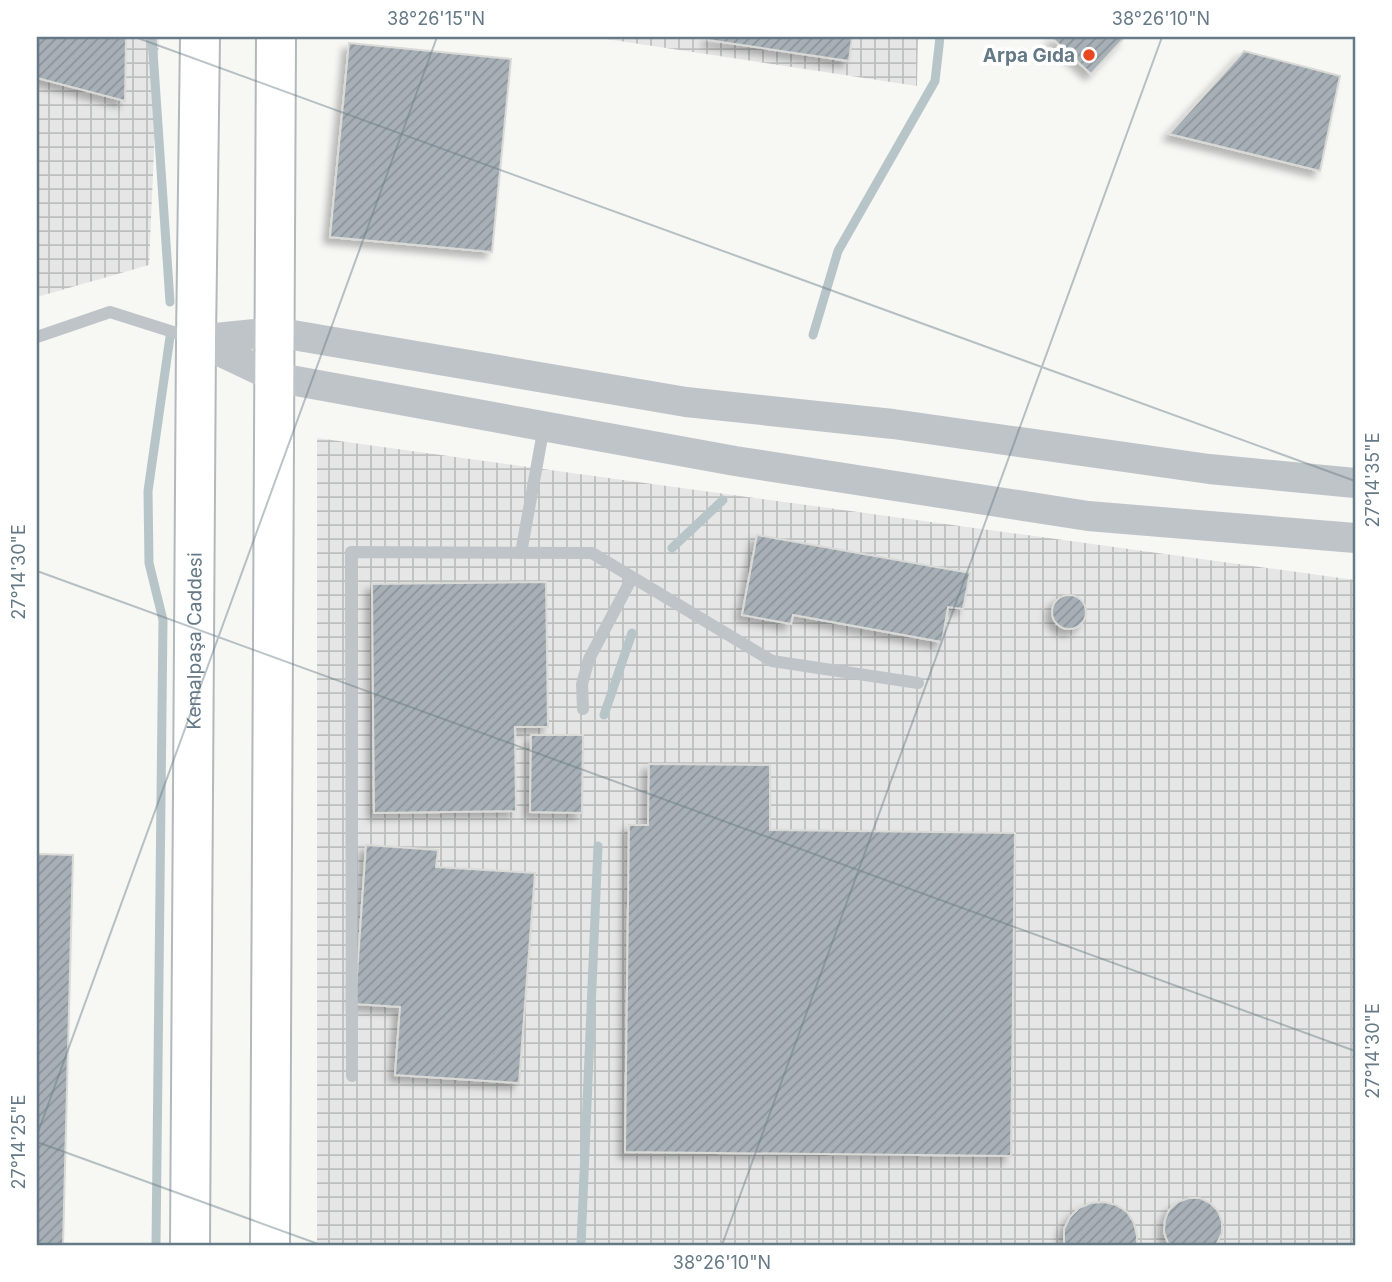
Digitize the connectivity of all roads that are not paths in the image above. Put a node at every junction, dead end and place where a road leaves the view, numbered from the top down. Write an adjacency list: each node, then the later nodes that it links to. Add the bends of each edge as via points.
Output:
1 (200, 37): 5 (main road, Kemalpaşa Caddesi)
2 (276, 37): 3 (main road)
3 (275, 332): 5 (street); 6 (main road); 8 (street, via 686,402 893,424 1209,469)
4 (37, 337): 5 (lane, via 110,312)
5 (196, 340): 6 (street); 15 (main road, Kemalpaşa Caddesi)
6 (274, 377): 7 (street); 16 (main road)
7 (544, 426): 9 (street, via 1088,516); 10 (lane)
8 (1355, 483)
9 (1355, 538)
10 (521, 553): 11 (lane, via 592,553); 14 (lane, via 351,552)
11 (632, 578): 12 (lane, via 772,661); 13 (lane, via 589,659 582,684)
12 (918, 682)
13 (583, 709)
14 (352, 1076)
15 (190, 1245)
16 (270, 1245)

